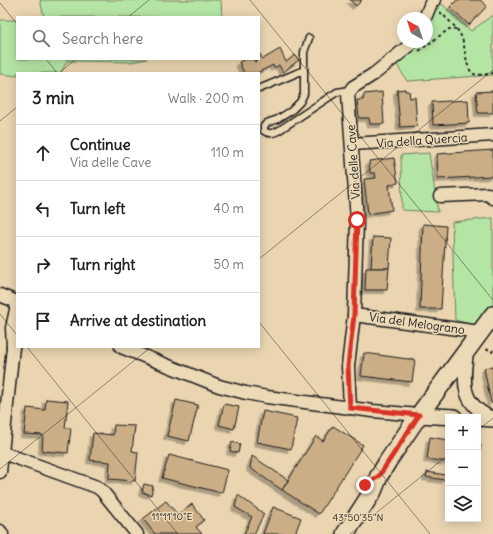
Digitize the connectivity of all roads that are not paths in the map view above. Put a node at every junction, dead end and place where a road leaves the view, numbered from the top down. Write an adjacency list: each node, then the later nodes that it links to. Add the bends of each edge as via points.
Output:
1 (432, 2): 2 (street)
2 (428, 12)
3 (309, 38): 5 (lane, via 304,52)
4 (405, 48): 7 (street)
5 (304, 70): 6 (lane); 7 (lane, via 304,94 300,102 284,116 267,123 264,126 266,133 278,131 337,92)
6 (260, 89)
7 (350, 90): 9 (street, Via delle Cave, via 348,100)
8 (493, 135): 9 (street, Via della Quercia)
9 (352, 144): 15 (street, Via delle Cave, via 357,220)
10 (440, 196): 11 (street, via 488,194)
11 (493, 198)
12 (0, 295): 13 (street)
13 (16, 303)
14 (16, 308): 19 (street, via 12,328)
15 (354, 315): 17 (street, Via del Melograno); 22 (street, Via delle Cave, via 348,366)
16 (493, 315): 17 (main road)
17 (480, 332): 21 (main road)
18 (16, 338): 19 (street)
19 (13, 346): 27 (street)
20 (124, 348): 22 (street, via 219,386 267,397)
21 (467, 349): 23 (main road); 26 (street, via 465,391 474,406)
22 (350, 408): 23 (street)
23 (419, 415): 24 (street); 29 (main road)
24 (445, 416)
25 (481, 418): 26 (street)
26 (493, 419)
27 (3, 453): 28 (street); 32 (street, via 97,487)
28 (0, 472)
29 (379, 476): 33 (main road, via 365,485); 34 (main road, via 373,491)
30 (0, 531): 31 (street)
31 (2, 534)
32 (137, 534)
33 (332, 534)
34 (345, 534)

